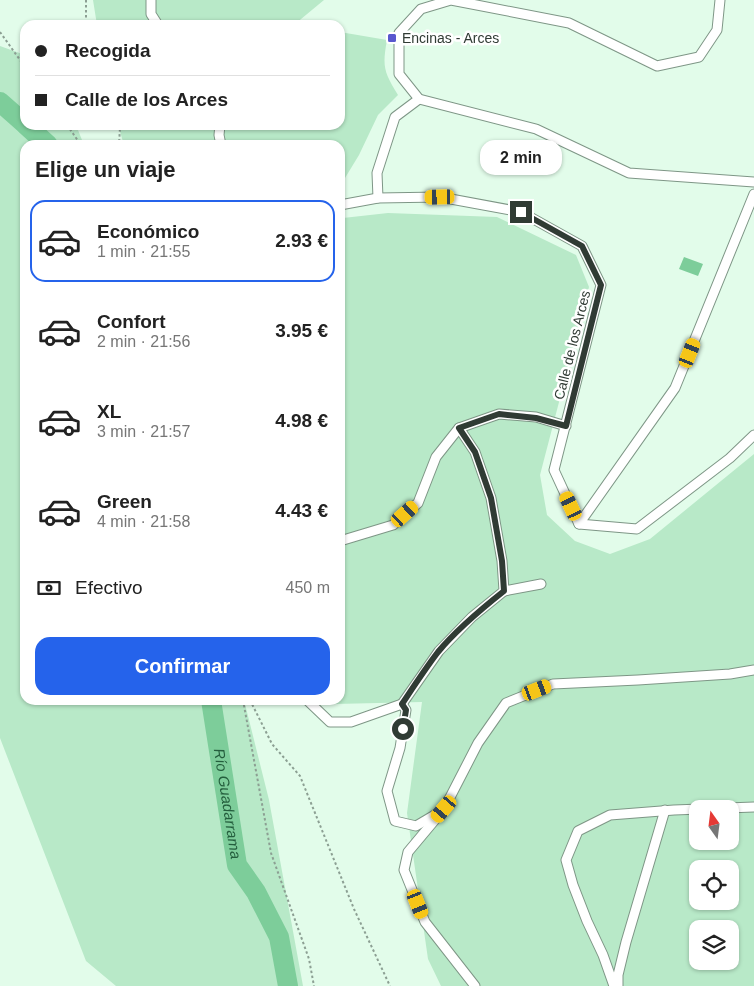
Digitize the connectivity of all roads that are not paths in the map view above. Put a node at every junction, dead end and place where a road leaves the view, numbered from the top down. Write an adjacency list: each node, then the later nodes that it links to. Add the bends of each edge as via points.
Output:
1 (151, 0): 3 (street, via 151,14)
2 (720, 0): 4 (street, via 717,30 699,57 656,66 569,22 450,0 421,9 399,33 399,74)
3 (155, 20)
4 (419, 99): 5 (street, via 536,130 629,173); 7 (street, via 395,116 377,173)
5 (754, 182)
6 (754, 194): 12 (street, via 675,388)
7 (378, 198): 8 (street, Calle de los Arces); 9 (street, Calle de los Arces, via 440,197 521,212 582,246 601,285)
8 (345, 204)
9 (566, 426): 10 (street, via 536,418 499,414); 12 (street, Calle de los Arces, via 554,470)
10 (459, 428): 13 (street, via 436,457 418,503 393,525); 15 (street, via 475,452 491,498)
11 (754, 435): 12 (street, via 730,458 637,529)
12 (579, 524)
13 (345, 539)
14 (541, 584): 15 (street)
15 (504, 591): 17 (street, via 472,617 439,651)
16 (754, 670): 20 (street, via 553,684 506,702 478,743)
17 (402, 704): 18 (street, via 351,722 330,722); 20 (street, via 406,710 400,748 387,791 395,821 416,826)
18 (312, 705)
19 (754, 807): 21 (street)
20 (444, 809): 22 (street, via 408,852 404,870 425,922)
21 (665, 810): 23 (street); 23 (street, via 610,815 578,831 566,860 586,921)
22 (475, 986)
23 (616, 986)

